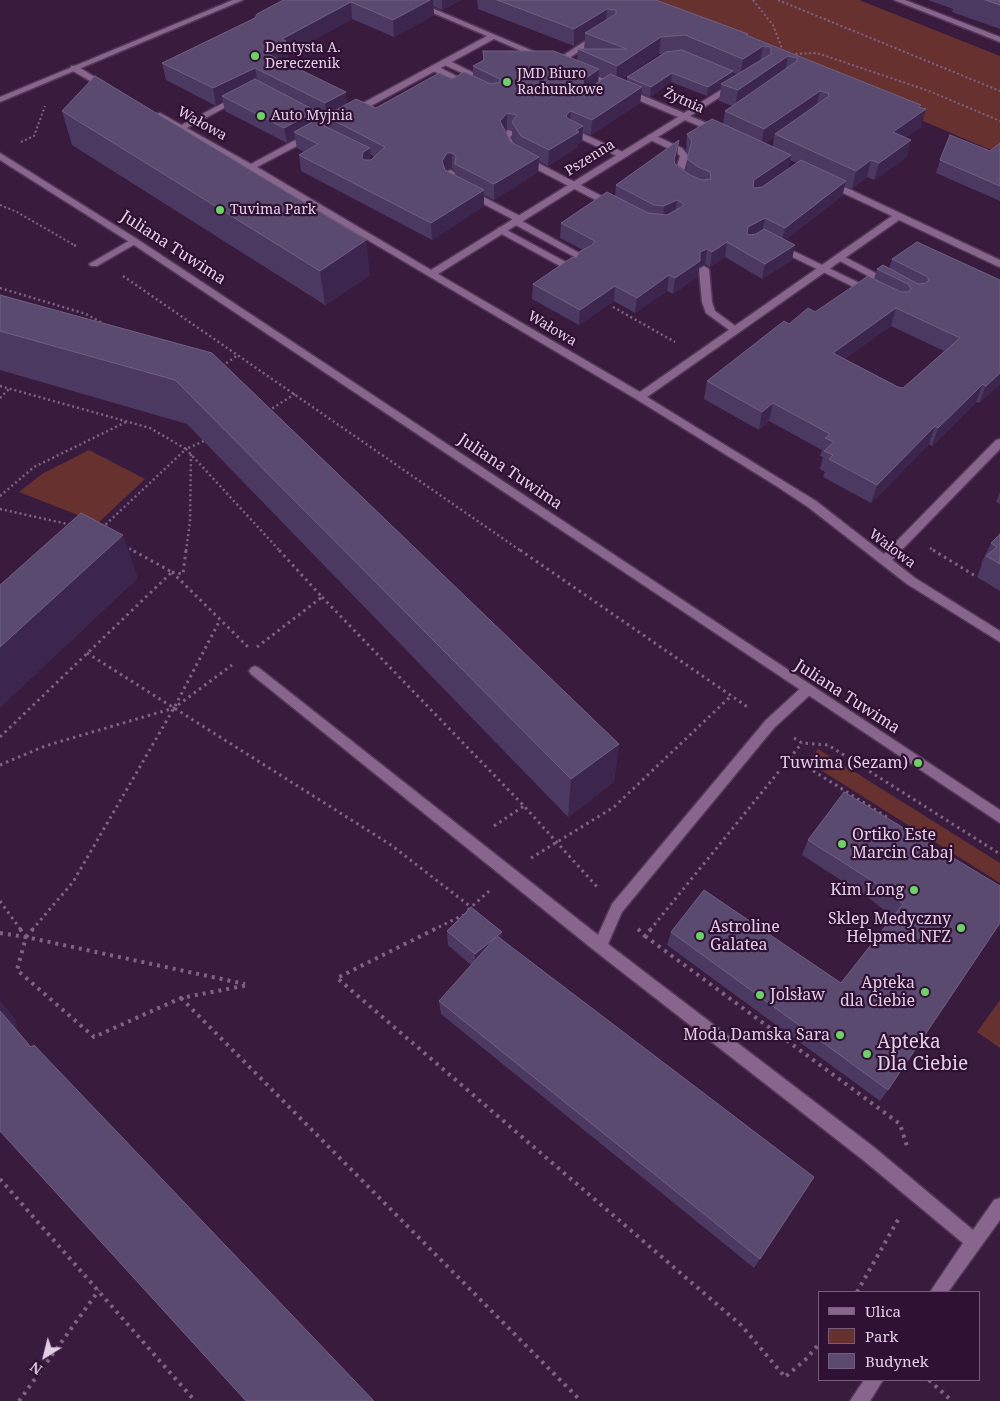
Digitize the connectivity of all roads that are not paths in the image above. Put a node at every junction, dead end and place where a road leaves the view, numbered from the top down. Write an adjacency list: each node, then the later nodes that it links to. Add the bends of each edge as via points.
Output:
1 (239, 0): 8 (street)
2 (407, 0): 5 (street)
3 (898, 0): 6 (street)
4 (610, 29): 5 (street, via 560,64)
5 (494, 36): 7 (street)
6 (1000, 40)
7 (445, 62): 9 (street); 11 (street)
8 (74, 68): 14 (street); 16 (street)
9 (434, 68): 13 (street); 19 (street)
10 (573, 69): 20 (street, Żytnia)
11 (476, 76)
12 (738, 79): 20 (street, Pszenna)
13 (479, 89)
14 (114, 91)
15 (248, 93): 23 (street)
16 (0, 100)
17 (147, 109): 23 (street, Wałowa)
18 (296, 109): 22 (street)
19 (346, 116)
20 (684, 116): 26 (street, Pszenna); 27 (street, Żytnia, via 716,127)
21 (337, 121): 22 (street)
22 (328, 125): 30 (street)
23 (180, 128): 30 (street, Wałowa)
24 (571, 131): 28 (street)
25 (511, 132): 33 (street, via 506,137 516,155)
26 (651, 136): 28 (street, Pszenna); 34 (street, via 679,150 684,156 678,176)
27 (730, 137)
28 (622, 155): 33 (street, Pszenna)
29 (0, 156): 39 (street, Juliana Tuwima)
30 (251, 167): 48 (street, Wałowa)
31 (452, 173): 37 (street, via 449,182)
32 (823, 181): 36 (street)
33 (573, 185): 35 (street); 37 (street, Pszenna)
34 (692, 186)
35 (624, 211)
36 (898, 216): 41 (street); 44 (street)
37 (517, 220): 38 (street, Pszenna); 42 (street)
38 (501, 230): 46 (street); 48 (street, Pszenna)
39 (134, 241): 43 (street); 57 (street, Juliana Tuwima)
40 (768, 242): 45 (street)
41 (839, 257): 45 (street); 49 (street)
42 (586, 259)
43 (98, 262)
44 (1000, 264)
45 (824, 268): 50 (street); 51 (street)
46 (572, 269)
47 (704, 269): 51 (street, via 711,313)
48 (431, 274): 52 (street, Wałowa)
49 (902, 291)
50 (883, 298)
51 (736, 330): 52 (street)
52 (640, 397): 54 (street, Wałowa, via 812,504)
53 (1000, 443): 54 (street)
54 (884, 561): 55 (street, Wałowa)
55 (1000, 637)
56 (254, 671): 59 (street)
57 (807, 690): 58 (street, Juliana Tuwima); 59 (street, via 770,724 617,908)
58 (1000, 818)
59 (600, 946): 61 (street, via 868,1154)
60 (1000, 1206): 61 (street)
61 (975, 1242): 62 (street)
62 (939, 1291)
63 (873, 1381): 64 (street)
64 (859, 1401)

